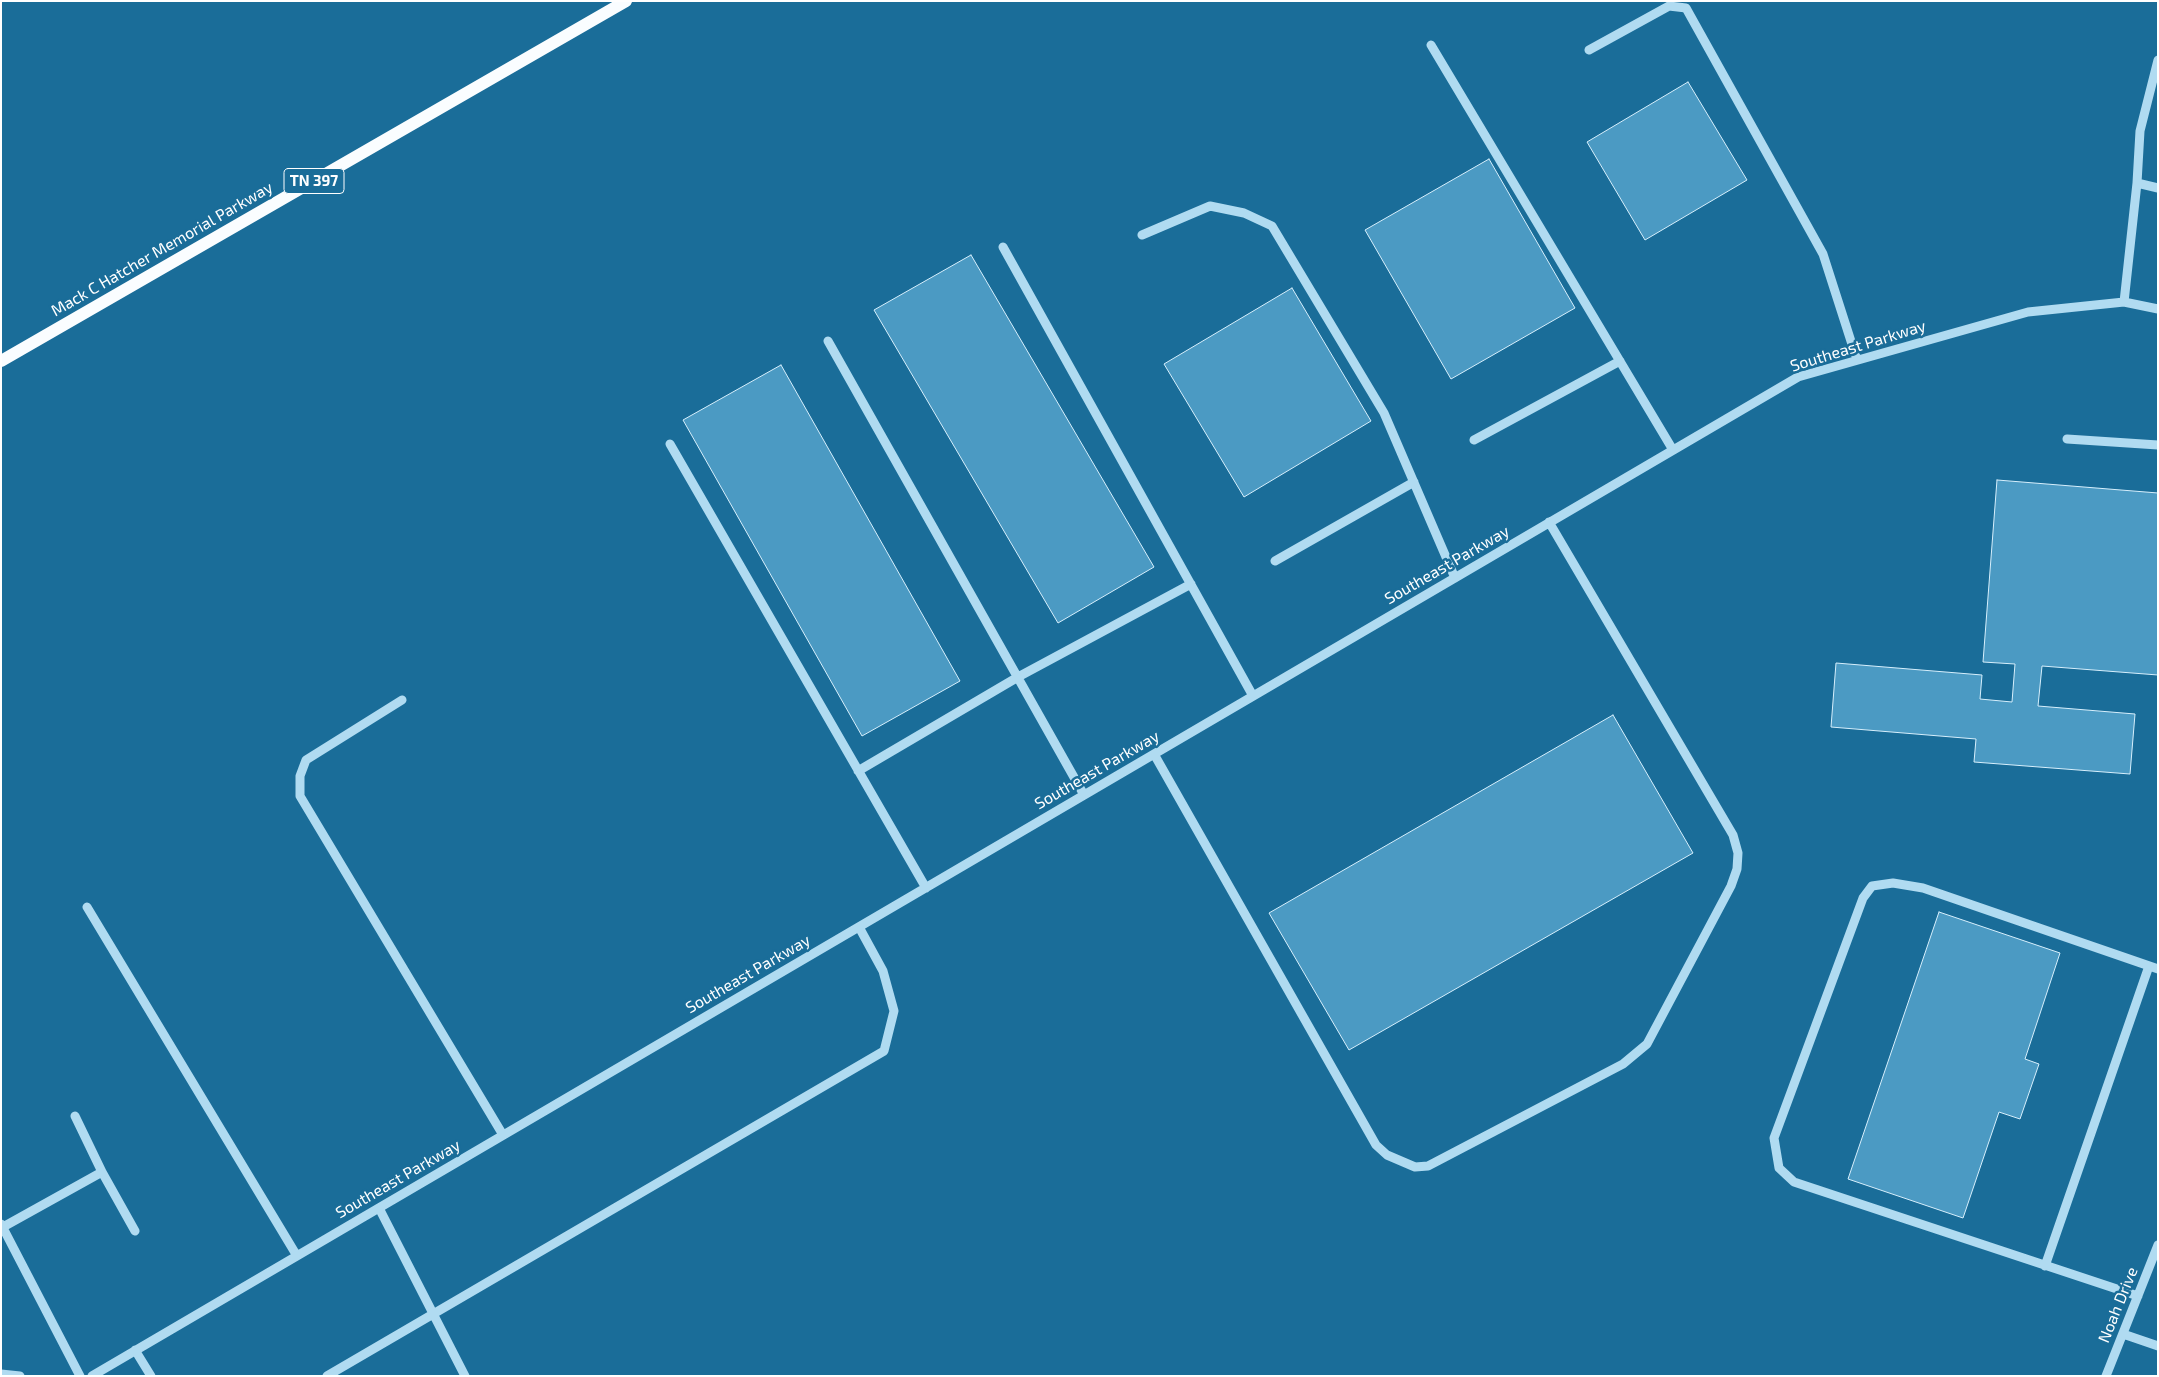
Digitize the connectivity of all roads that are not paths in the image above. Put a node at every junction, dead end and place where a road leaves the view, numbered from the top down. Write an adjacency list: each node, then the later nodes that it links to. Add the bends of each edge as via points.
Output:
1 (626, 1): 13 (main road, Mack C Hatcher Memorial Parkway / TN 397)
2 (1431, 45): 14 (street)
3 (1589, 50): 12 (street, via 1669,6 1686,8 1823,254)
4 (2158, 60): 5 (street, via 2140,131)
5 (2137, 183): 6 (street); 9 (street)
6 (2158, 188)
7 (1142, 235): 20 (street, via 1210,206 1244,213 1272,226 1384,414)
8 (1003, 247): 24 (street)
9 (2124, 302): 10 (street, Southeast Parkway); 12 (street, Southeast Parkway, via 2028,312)
10 (2158, 309)
11 (828, 340): 25 (street)
12 (1857, 360): 19 (street, Southeast Parkway, via 1798,377)
13 (1, 361)
14 (1620, 361): 16 (street); 19 (street)
15 (2067, 439): 18 (street)
16 (1474, 440)
17 (670, 444): 29 (street)
18 (2158, 445)
19 (1673, 450): 21 (street, Southeast Parkway)
20 (1414, 482): 22 (street); 23 (street)
21 (1549, 522): 23 (street, Southeast Parkway); 28 (street, via 1733,835 1738,853 1731,886 1647,1044 1623,1064 1428,1166 1415,1167 1387,1155 1376,1145)
22 (1275, 561)
23 (1455, 578): 26 (street, Southeast Parkway)
24 (1191, 584): 25 (street); 26 (street)
25 (1018, 677): 29 (street); 30 (street)
26 (1253, 696): 28 (street, Southeast Parkway)
27 (402, 700): 36 (street, via 306,760 300,776 300,796)
28 (1154, 754): 30 (street, Southeast Parkway)
29 (858, 771): 31 (street)
30 (1084, 795): 31 (street, Southeast Parkway)
31 (926, 888): 33 (street, Southeast Parkway)
32 (86, 907): 42 (street)
33 (859, 927): 36 (street, Southeast Parkway); 45 (street, via 883,971 894,1011 884,1051)
34 (2154, 967): 43 (street); 43 (street, via 1923,888 1893,883 1872,886 1863,898 1774,1138 1779,1168 1794,1182)
35 (75, 1116): 37 (street)
36 (503, 1135): 38 (street, Southeast Parkway)
37 (102, 1172): 39 (street); 40 (street)
38 (379, 1208): 42 (street, Southeast Parkway); 45 (street)
39 (2, 1226): 51 (street)
40 (135, 1231)
41 (2158, 1245): 44 (street, Noah Drive)
42 (297, 1256): 48 (street, Southeast Parkway)
43 (2046, 1266): 44 (street)
44 (2138, 1296): 46 (street, Noah Drive)
45 (433, 1314): 54 (street); 55 (street)
46 (2123, 1334): 47 (street); 56 (street, Noah Drive)
47 (2158, 1346)
48 (135, 1350): 52 (street, Southeast Parkway); 53 (street)
49 (1, 1374): 50 (street)
50 (20, 1376)
51 (80, 1376)
52 (92, 1376)
53 (151, 1376)
54 (327, 1376)
55 (466, 1376)
56 (2106, 1376)

